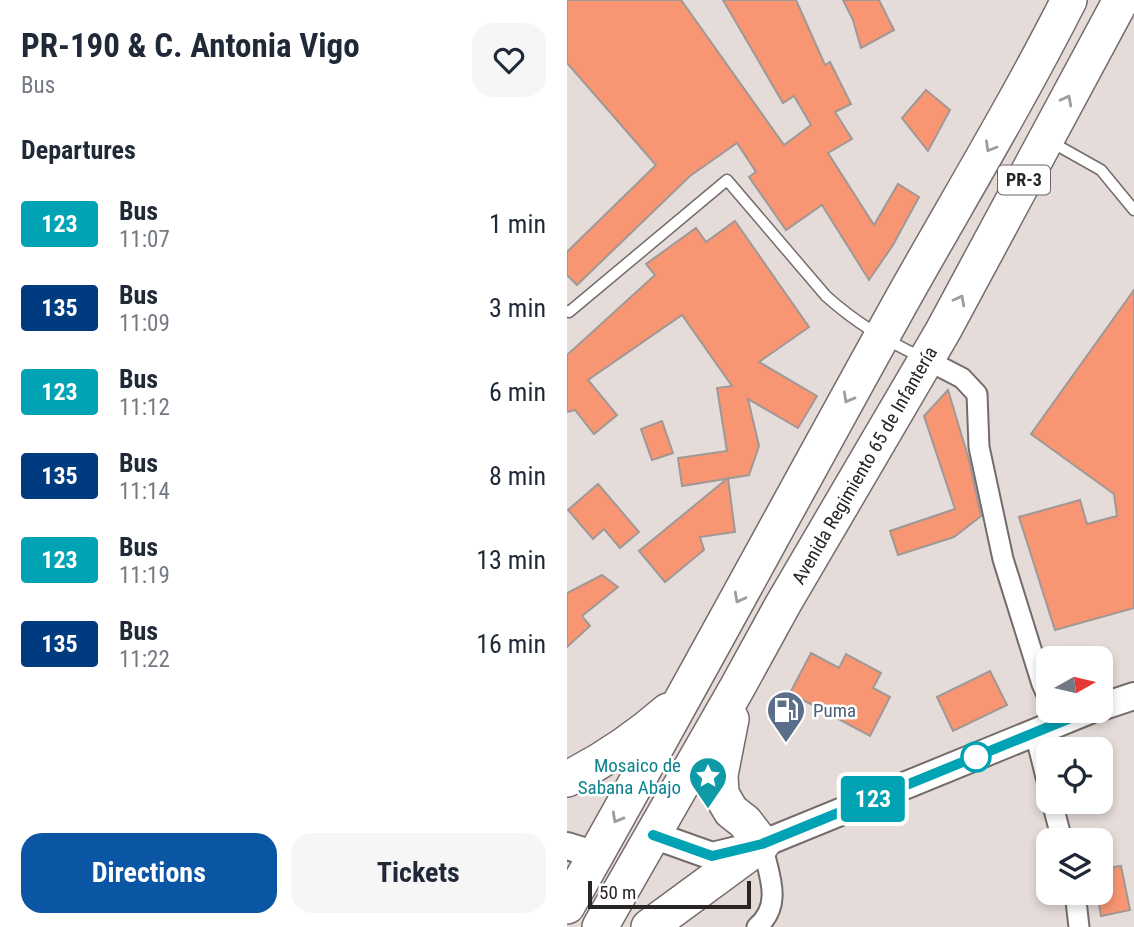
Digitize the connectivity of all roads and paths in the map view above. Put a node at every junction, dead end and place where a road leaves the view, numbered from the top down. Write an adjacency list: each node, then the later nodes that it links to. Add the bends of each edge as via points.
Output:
1 (1069, 0): 6 (highway, PR-3, one-way to 6)
2 (1121, 0): 3 (highway, Avenida Regimiento 65 de Infantería / PR-3, one-way to 2)
3 (1046, 139): 4 (lane, via 1101,170); 7 (highway, Avenida Regimiento 65 de Infantería / PR-3, one-way to 3)
4 (1134, 210)
5 (567, 311): 6 (lane, via 727,180 826,296)
6 (881, 338): 7 (lane); 10 (highway, PR-3, one-way to 10)
7 (927, 360): 8 (street, via 962,378 977,394 979,447 1003,559); 9 (highway, Avenida Regimiento 65 de Infantería / PR-3)
8 (1036, 665)
9 (737, 688): 17 (highway, Avenida Regimiento 65 de Infantería / PR-3); 18 (highway, via 720,775 721,794)
10 (686, 695): 16 (highway, via 604,761); 19 (highway, PR-3, one-way to 19)
11 (1134, 696): 12 (street)
12 (1113, 703)
13 (1049, 723): 14 (street)
14 (1035, 733): 15 (street); 18 (street)
15 (1036, 737)
16 (567, 779)
17 (653, 835): 18 (street, via 712,856); 22 (highway, Avenida Regimiento 65 de Infantería / PR-3)
18 (762, 844): 23 (highway); 24 (street, via 774,890 771,910)
19 (582, 851): 21 (highway, PR-3)
20 (1078, 905): 25 (street)
21 (567, 906)
22 (600, 927)
23 (649, 927)
24 (757, 927)
25 (1079, 927)

